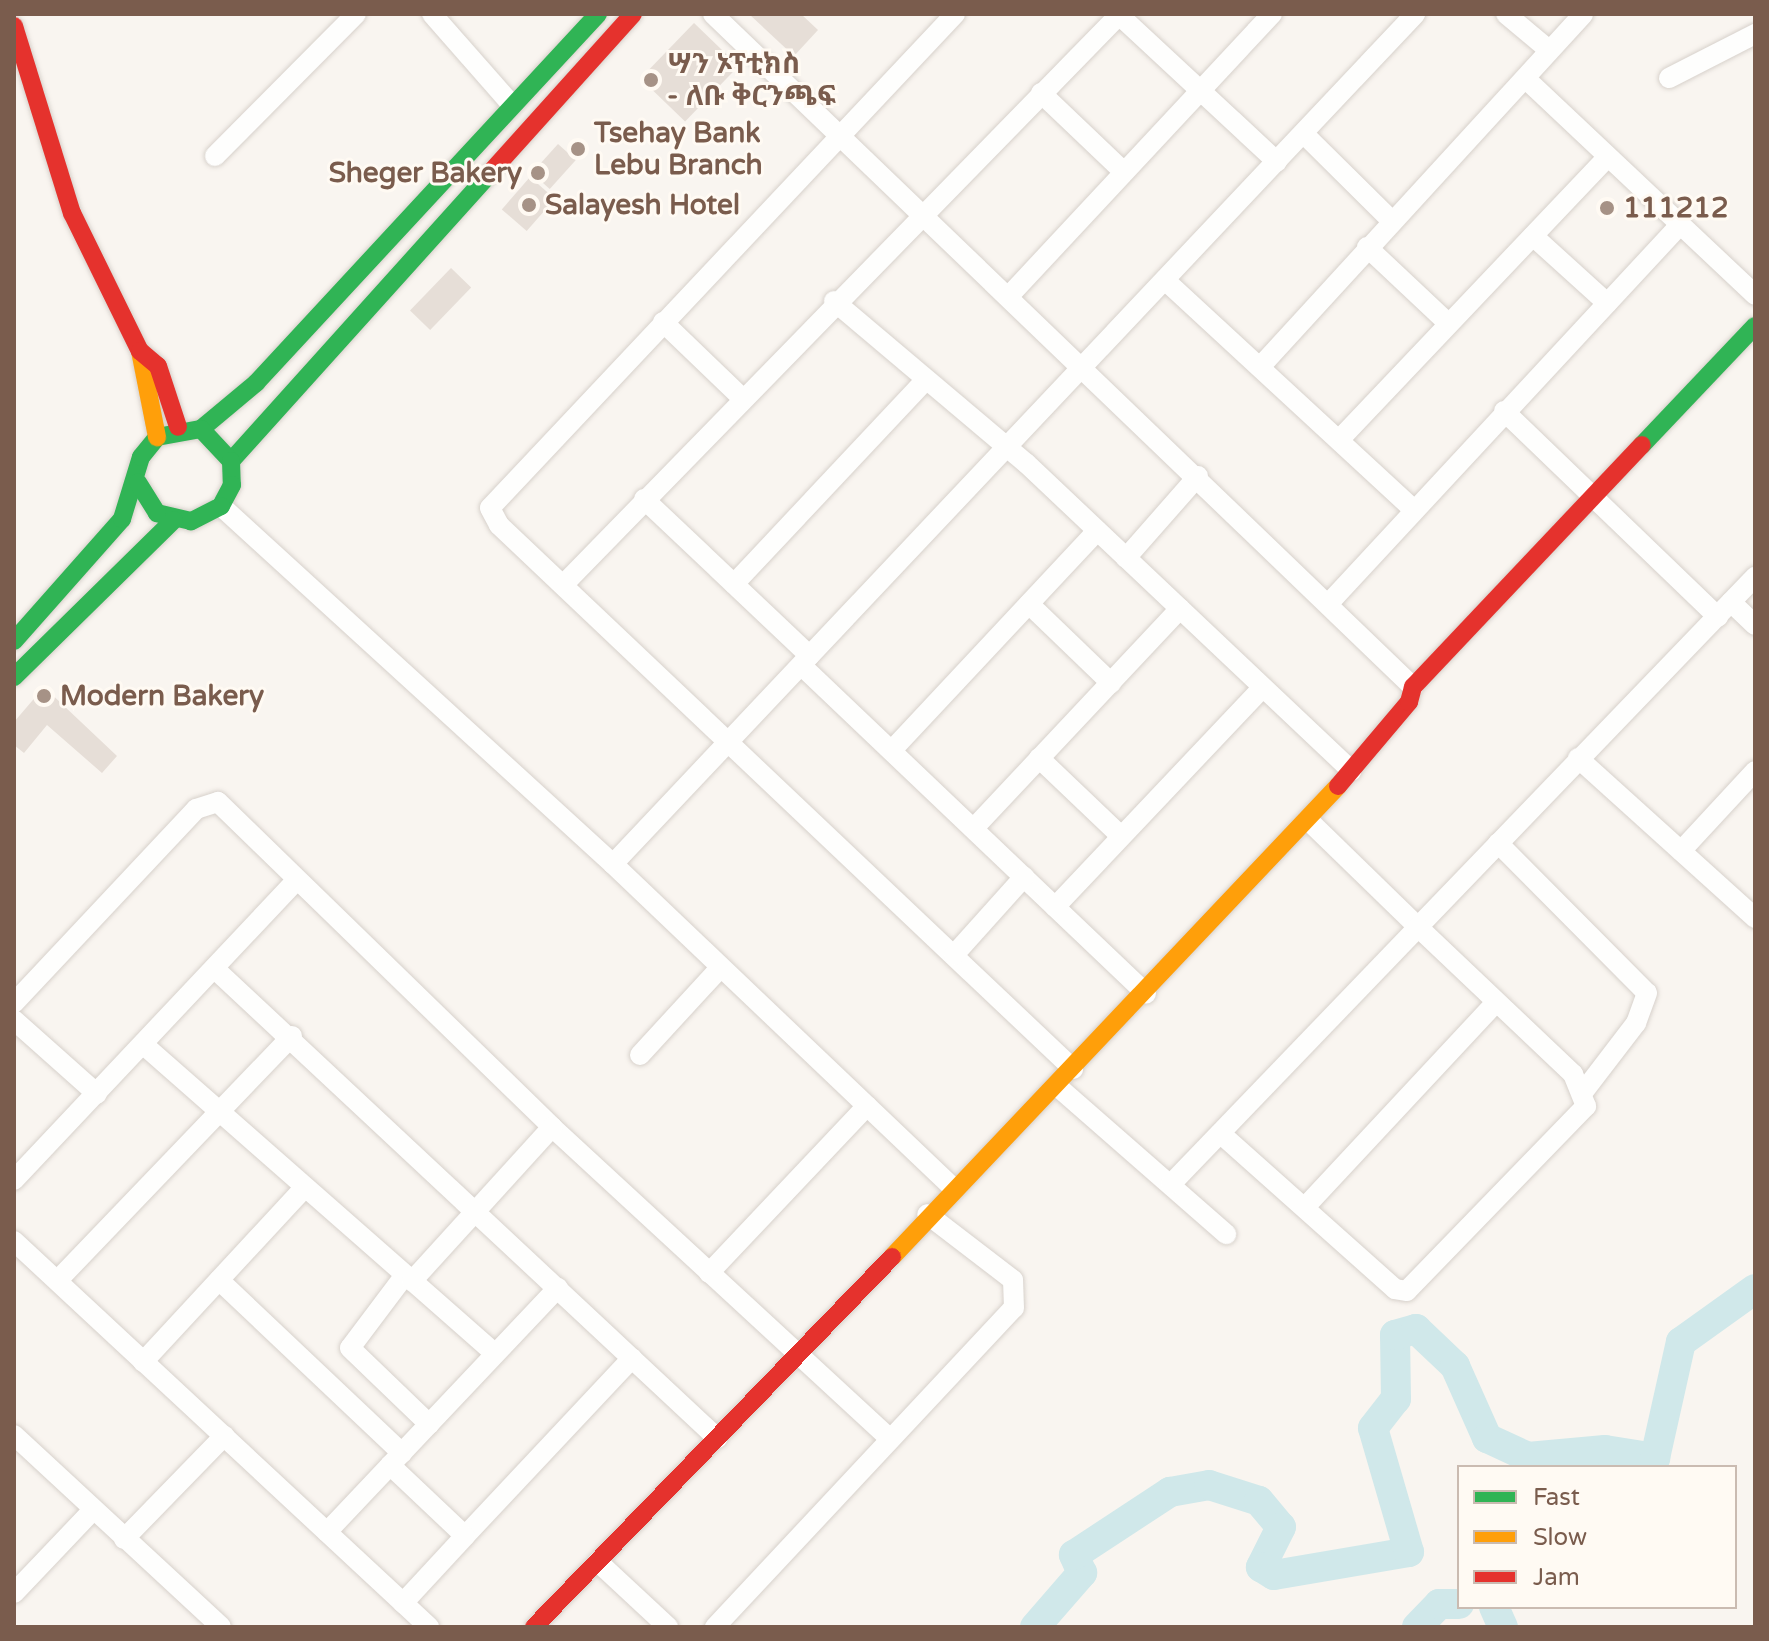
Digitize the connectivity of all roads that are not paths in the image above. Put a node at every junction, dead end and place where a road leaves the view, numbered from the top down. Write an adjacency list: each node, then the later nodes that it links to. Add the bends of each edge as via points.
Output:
1 (356, 14): 22 (street)
2 (432, 14): 19 (street)
3 (598, 14): 19 (street)
4 (633, 14): 50 (street)
5 (713, 14): 21 (street)
6 (955, 14): 21 (street)
7 (1118, 14): 17 (street); 18 (street)
8 (1272, 14): 17 (street)
9 (1415, 14): 20 (street)
10 (1506, 14): 14 (street)
11 (1583, 14): 14 (street)
12 (14, 26): 39 (street, via 72,213)
13 (1755, 34): 15 (street)
14 (1549, 50): 16 (street)
15 (1669, 78)
16 (1526, 79): 23 (street); 27 (street)
17 (1199, 89): 24 (street); 25 (street)
18 (1041, 93): 25 (street); 26 (street)
19 (512, 105): 46 (street, via 256,383)
20 (1304, 134): 24 (street); 27 (street)
21 (844, 136): 26 (street); 36 (street)
22 (215, 156)
23 (1606, 159): 28 (street); 29 (street)
24 (1277, 162): 31 (street)
25 (1123, 171): 33 (street)
26 (921, 212): 33 (street); 34 (street)
27 (1391, 220): 30 (street)
28 (1678, 227): 32 (street); 35 (street)
29 (1533, 236): 35 (street); 37 (street)
30 (1367, 247): 37 (street); 40 (street)
31 (1167, 282): 40 (street); 41 (street)
32 (1755, 295)
33 (1008, 297): 41 (street)
34 (834, 301): 42 (street); 43 (street)
35 (1607, 303): 44 (street)
36 (663, 322): 43 (street); 61 (street, via 490,508 499,525)
37 (1449, 324): 48 (street)
38 (1755, 326): 53 (street)
39 (140, 351): 45 (street, via 158,366); 47 (street)
40 (1260, 367): 48 (street)
41 (1085, 371): 49 (street); 51 (street)
42 (924, 382): 49 (street); 62 (street)
43 (740, 396): 54 (street)
44 (1504, 411): 53 (street); 56 (street)
45 (178, 427): 46 (street); 47 (street)
46 (201, 429): 50 (street)
47 (157, 437): 52 (street, via 141,457)
48 (1339, 440): 56 (street)
49 (1006, 451): 58 (street); 69 (street)
50 (231, 461): 55 (street, via 232,485)
51 (1198, 476): 59 (street); 63 (street)
52 (138, 482): 57 (street, via 157,513); 68 (street, via 95,554)
53 (1596, 498): 66 (street); 72 (street)
54 (644, 499): 61 (street); 62 (street)
55 (221, 506): 57 (street, via 199,519); 85 (street)
56 (1412, 508): 63 (street)
57 (174, 520): 70 (street)
58 (1097, 531): 59 (street); 64 (street)
59 (1126, 558): 65 (street)
60 (1755, 577): 66 (street)
61 (565, 583): 74 (street)
62 (734, 584): 69 (street)
63 (1330, 602): 72 (street)
64 (1029, 604): 71 (street); 75 (street)
65 (1180, 609): 71 (street); 73 (street)
66 (1724, 610): 67 (street); 77 (street)
67 (1755, 625)
68 (14, 641)
69 (806, 661): 74 (street); 75 (street)
70 (14, 677)
71 (1111, 683): 76 (street)
72 (1413, 687): 78 (street, via 1409,702)
73 (1262, 688): 78 (street); 82 (street)
74 (731, 741): 85 (street); 91 (street)
75 (893, 749): 81 (street)
76 (1039, 758): 81 (street); 82 (street)
77 (1578, 758): 83 (street); 84 (street)
78 (1352, 771): 80 (street)
79 (1755, 771): 84 (street)
80 (1308, 820): 90 (street); 94 (street)
81 (974, 828): 86 (street)
82 (1121, 836): 88 (street)
83 (1498, 843): 90 (street); 103 (street, via 1647,993 1636,1023)
84 (1681, 851): 89 (street)
85 (613, 864): 92 (street)
86 (1024, 877): 88 (street); 91 (street)
87 (297, 880): 93 (street); 96 (street, via 231,812 207,801); 107 (street)
88 (1055, 907): 94 (street)
89 (1755, 918)
90 (1418, 927): 95 (street); 108 (street)
91 (954, 955): 101 (street)
92 (720, 968): 100 (street); 105 (street)
93 (216, 970): 98 (street); 99 (street)
94 (1146, 994): 101 (street)
95 (1496, 1002): 103 (street); 113 (street)
96 (14, 1003)
97 (14, 1020): 104 (street)
98 (292, 1036): 106 (street); 114 (street)
99 (145, 1046): 104 (street); 106 (street)
100 (640, 1055)
101 (1073, 1069): 102 (street)
102 (1057, 1086): 110 (street); 111 (street)
103 (1584, 1091): 113 (street, via 1577,1122 1407,1291 1395,1289)
104 (97, 1094): 109 (street)
105 (867, 1106): 111 (street); 118 (street)
106 (219, 1115): 112 (street); 120 (street)
107 (552, 1127): 114 (street); 118 (street)
108 (1220, 1133): 110 (street); 113 (street)
109 (14, 1180)
110 (1171, 1184): 116 (street)
111 (952, 1187): 115 (street)
112 (304, 1188): 119 (street); 121 (street)
113 (1306, 1206)
114 (478, 1211): 119 (street); 122 (street)
115 (927, 1214): 124 (street); 130 (street, via 1013,1280 1018,1294 1002,1323)
116 (1226, 1234)
117 (14, 1241): 120 (street)
118 (709, 1273): 124 (street)
119 (408, 1278): 123 (street); 127 (street, via 350,1348)
120 (58, 1280): 126 (street)
121 (219, 1280): 126 (street); 132 (street)
122 (558, 1288): 123 (street); 125 (street)
123 (494, 1353): 127 (street)
124 (796, 1353): 130 (street); 131 (street)
125 (632, 1358): 131 (street); 135 (street)
126 (143, 1362): 129 (street)
127 (429, 1424): 132 (street)
128 (14, 1435): 133 (street)
129 (224, 1436): 134 (street); 136 (street)
130 (888, 1437): 144 (street)
131 (717, 1438): 137 (street)
132 (396, 1459): 134 (street); 135 (street)
133 (93, 1510): 136 (street); 138 (street)
134 (327, 1532): 139 (street)
135 (465, 1536): 139 (street)
136 (124, 1539): 140 (street)
137 (598, 1562): 142 (street); 143 (street)
138 (14, 1593)
139 (403, 1603): 141 (street)
140 (221, 1627)
141 (429, 1627)
142 (534, 1627)
143 (668, 1627)
144 (715, 1627)

